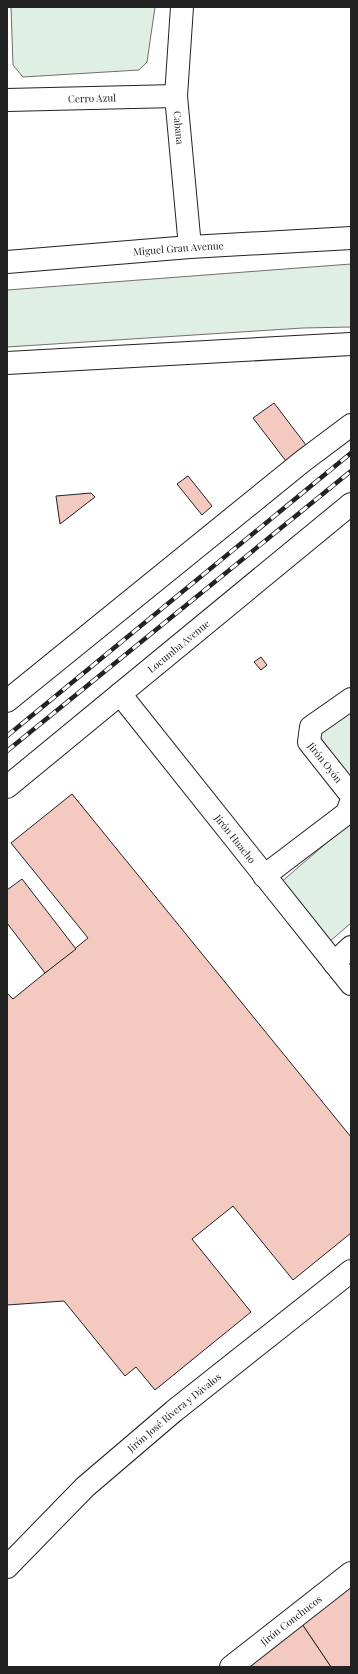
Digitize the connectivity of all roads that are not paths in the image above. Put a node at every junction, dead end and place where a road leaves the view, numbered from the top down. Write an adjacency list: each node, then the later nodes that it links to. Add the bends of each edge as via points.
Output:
1 (182, 7): 2 (street, Cabana)
2 (176, 96): 3 (street, Cerro Azul); 5 (street, Cabana)
3 (7, 100)
4 (351, 238): 5 (street, Miguel Grau Avenue)
5 (190, 247): 6 (street, Miguel Grau Avenue)
6 (7, 262)
7 (351, 344): 8 (street)
8 (7, 363)
9 (351, 424): 13 (street)
10 (351, 504): 11 (street, Locumba Avenue)
11 (120, 694): 14 (street, Locumba Avenue); 17 (street, Jirón Huacho)
12 (351, 700): 15 (street, Jirón Oyón, via 311,727 309,742)
13 (7, 701)
14 (7, 787)
15 (351, 795)
16 (351, 802): 17 (street, via 347,813)
17 (264, 876): 19 (street, Jirón Huacho)
18 (351, 947): 19 (street)
19 (334, 963): 20 (street, Jirón Huacho)
20 (351, 984)
21 (351, 1271): 22 (street, Jirón José Rivera y Dávalos, via 174,1411 85,1487)
22 (7, 1566)
23 (351, 1573): 24 (street, Jirón Conchucos)
24 (231, 1667)

